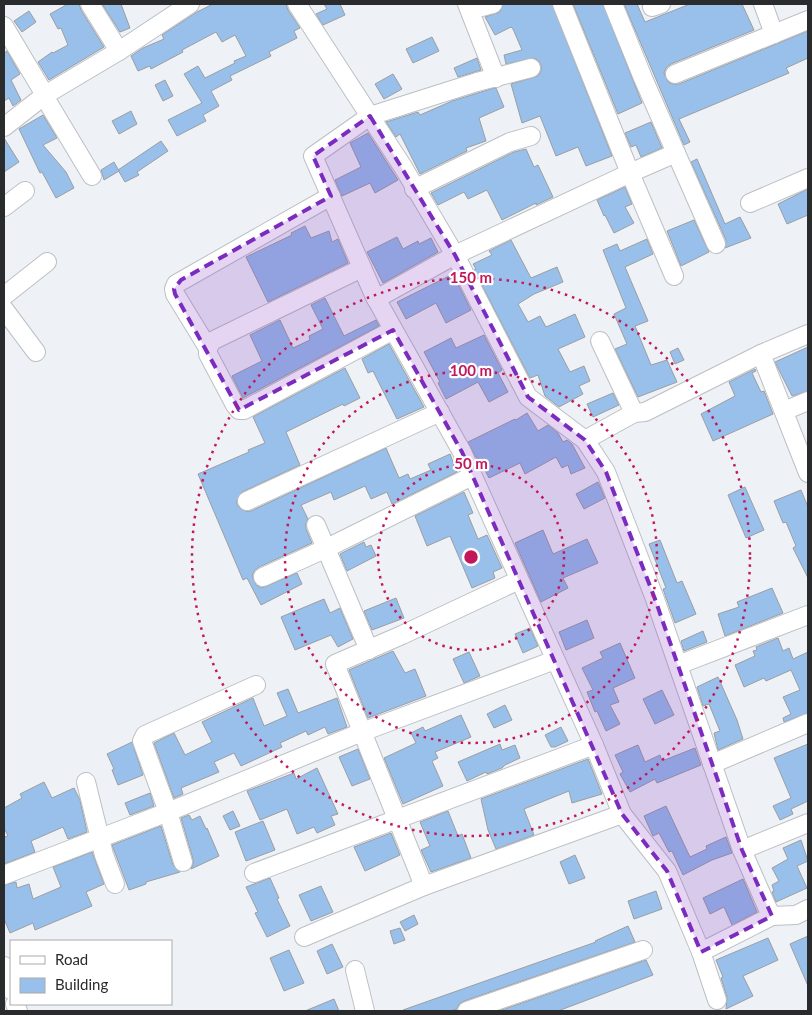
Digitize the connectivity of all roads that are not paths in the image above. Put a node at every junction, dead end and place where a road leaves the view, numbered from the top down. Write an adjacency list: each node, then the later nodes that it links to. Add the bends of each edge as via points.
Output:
1 (90, 4): 12 (street)
2 (190, 4): 12 (street)
3 (297, 4): 17 (street)
4 (492, 4): 8 (street)
5 (562, 4): 21 (street)
6 (613, 4): 20 (street)
7 (764, 4): 10 (street)
8 (469, 7): 15 (street)
9 (808, 20): 10 (street)
10 (774, 34): 14 (street)
11 (6, 37): 16 (street)
12 (119, 51): 16 (street)
13 (531, 68): 15 (street)
14 (674, 74)
15 (496, 78): 17 (street)
16 (44, 95): 18 (street); 22 (street)
17 (370, 116): 24 (street); 26 (street, via 314,156)
18 (4, 127)
19 (531, 136): 24 (street, via 510,142)
20 (676, 153): 21 (street); 29 (street)
21 (630, 173): 30 (street); 33 (street)
22 (92, 176)
23 (808, 178): 27 (street)
24 (414, 188): 30 (street)
25 (25, 191): 28 (street)
26 (331, 196): 32 (street); 40 (street, via 176,284 175,294)
27 (750, 203)
28 (4, 207)
29 (716, 244)
30 (455, 255): 35 (street); 47 (street, via 528,397)
31 (48, 262): 34 (street)
32 (362, 268): 35 (street); 40 (street, via 212,342)
33 (674, 276)
34 (4, 296)
35 (376, 299): 37 (street)
36 (4, 309): 41 (street)
37 (393, 330): 40 (street, via 244,410 235,405 208,354); 45 (street)
38 (808, 334): 42 (street)
39 (600, 341): 46 (street)
40 (208, 348)
41 (36, 352)
42 (761, 354): 44 (street); 46 (street, via 645,412)
43 (808, 401): 44 (street)
44 (784, 411): 48 (street)
45 (440, 412): 49 (street); 50 (street)
46 (634, 413): 47 (street)
47 (586, 440): 58 (street, via 606,472)
48 (808, 472)
49 (472, 476): 52 (street); 54 (street)
50 (247, 501)
51 (316, 525): 52 (street)
52 (327, 548): 53 (street); 56 (street)
53 (263, 577)
54 (519, 580): 56 (street); 57 (street)
55 (808, 615): 58 (street)
56 (369, 650): 61 (street, via 335,664)
57 (555, 660): 61 (street); 62 (street)
58 (678, 665): 63 (street)
59 (256, 684): 65 (street, via 145,735 142,741)
60 (808, 724): 63 (street)
61 (362, 732): 65 (street); 67 (street)
62 (594, 745): 66 (street); 67 (street)
63 (712, 764): 70 (street)
64 (86, 782): 69 (street)
65 (168, 812): 69 (street); 71 (street)
66 (622, 814): 75 (street); 80 (street, via 667,871)
67 (396, 819): 72 (street); 75 (street)
68 (808, 823): 70 (street)
69 (101, 838): 73 (street); 74 (street)
70 (742, 850): 77 (street)
71 (183, 862)
72 (254, 873)
73 (4, 875)
74 (115, 884)
75 (424, 886): 78 (street)
76 (808, 909): 77 (street, via 796,915)
77 (772, 916): 80 (street)
78 (304, 937)
79 (643, 950): 86 (street)
80 (701, 952): 84 (street)
81 (4, 966): 83 (street)
82 (355, 970): 85 (street)
83 (10, 987)
84 (717, 1000)
85 (365, 1011)
86 (467, 1011)

